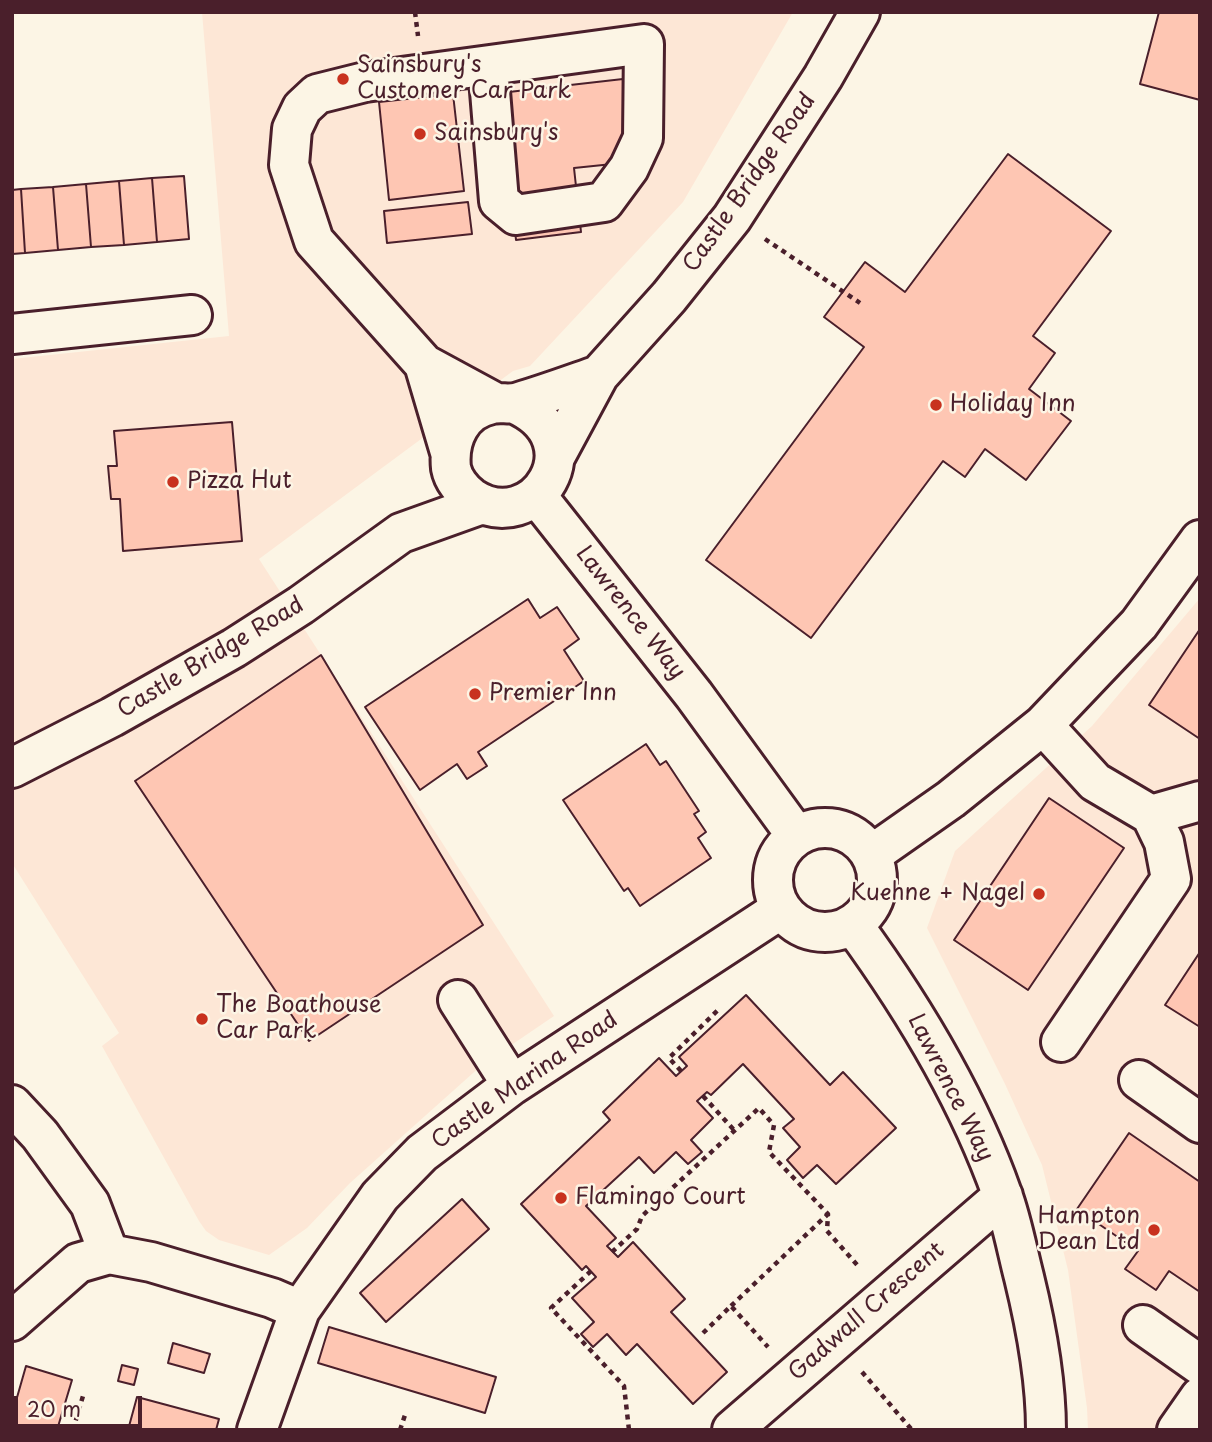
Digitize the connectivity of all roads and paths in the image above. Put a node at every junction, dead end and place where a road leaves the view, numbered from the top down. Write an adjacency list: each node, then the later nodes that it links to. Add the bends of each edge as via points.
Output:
1 (860, 12): 8 (street, Castle Bridge Road, via 732,218)
2 (488, 67): 2 (street, via 499,201 516,215 604,202 629,168 643,138 644,44); 7 (street, via 365,82 317,94 302,108 292,129 289,165 314,241)
3 (787, 253): 4 (path)
4 (860, 303)
5 (192, 315): 6 (street)
6 (12, 334)
7 (424, 363): 9 (street); 11 (street)
8 (599, 375): 9 (street, Castle Bridge Road); 10 (street, Castle Bridge Road)
9 (505, 403): 10 (street, via 532,411 549,430); 11 (street, Castle Bridge Road, via 484,406 463,421 454,434)
10 (556, 455): 12 (street, Castle Bridge Road, via 549,480)
11 (450, 458): 13 (street, via 458,485); 14 (street, Castle Bridge Road)
12 (536, 495): 13 (street, Castle Bridge Road, via 518,506); 20 (street, Lawrence Way, via 694,695)
13 (482, 505): 14 (street, Castle Bridge Road)
14 (401, 533): 17 (street, Castle Bridge Road, via 234,648 113,718)
15 (1200, 540): 16 (street, via 1139,624)
16 (1043, 725): 19 (street, via 1095,782); 21 (street)
17 (12, 768)
18 (1200, 801): 19 (street)
19 (1151, 815): 26 (street, via 1164,842 1171,879)
20 (796, 835): 21 (street, via 819,827 838,828 854,836); 22 (street, via 776,859 772,877)
21 (872, 855): 23 (street, via 877,887 872,904)
22 (781, 909): 23 (street, via 805,929 823,933); 29 (street, Castle Marina Road)
23 (853, 925): 34 (street, Lawrence Way, via 928,1039 971,1119)
24 (458, 1000): 29 (street)
25 (718, 1010): 27 (path, via 669,1058)
26 (1061, 1042)
27 (681, 1071)
28 (1139, 1080): 32 (street)
29 (512, 1085): 41 (street, Castle Marina Road, via 422,1153 380,1196)
30 (703, 1096): 33 (path)
31 (12, 1105): 37 (street, via 90,1204)
32 (1200, 1123)
33 (734, 1130): 35 (path, via 759,1108 774,1125 769,1152); 36 (path, via 642,1216 637,1229)
34 (1003, 1196): 39 (street, Gadwall Crescent); 57 (street, Lawrence Way, via 1035,1320)
35 (828, 1214): 39 (path, via 827,1231); 40 (path)
36 (612, 1252)
37 (109, 1254): 41 (street, via 151,1262); 42 (street, via 78,1263)
38 (591, 1271): 54 (path, via 551,1308 624,1386)
39 (886, 1296): 45 (street, Gadwall Crescent)
40 (730, 1306): 44 (path); 47 (path)
41 (300, 1310): 52 (street, Castle Marina Road)
42 (12, 1321)
43 (1143, 1325): 46 (street)
44 (703, 1334)
45 (834, 1339): 47 (street, Gadwall Crescent); 56 (path)
46 (1200, 1365)
47 (794, 1375): 55 (street, Gadwall Crescent)
48 (83, 1396): 51 (path)
49 (1200, 1397): 58 (street)
50 (405, 1415): 53 (path)
51 (73, 1430)
52 (257, 1430)
53 (401, 1430)
54 (629, 1430)
55 (732, 1430)
56 (912, 1430)
57 (1046, 1430)
58 (1177, 1430)

